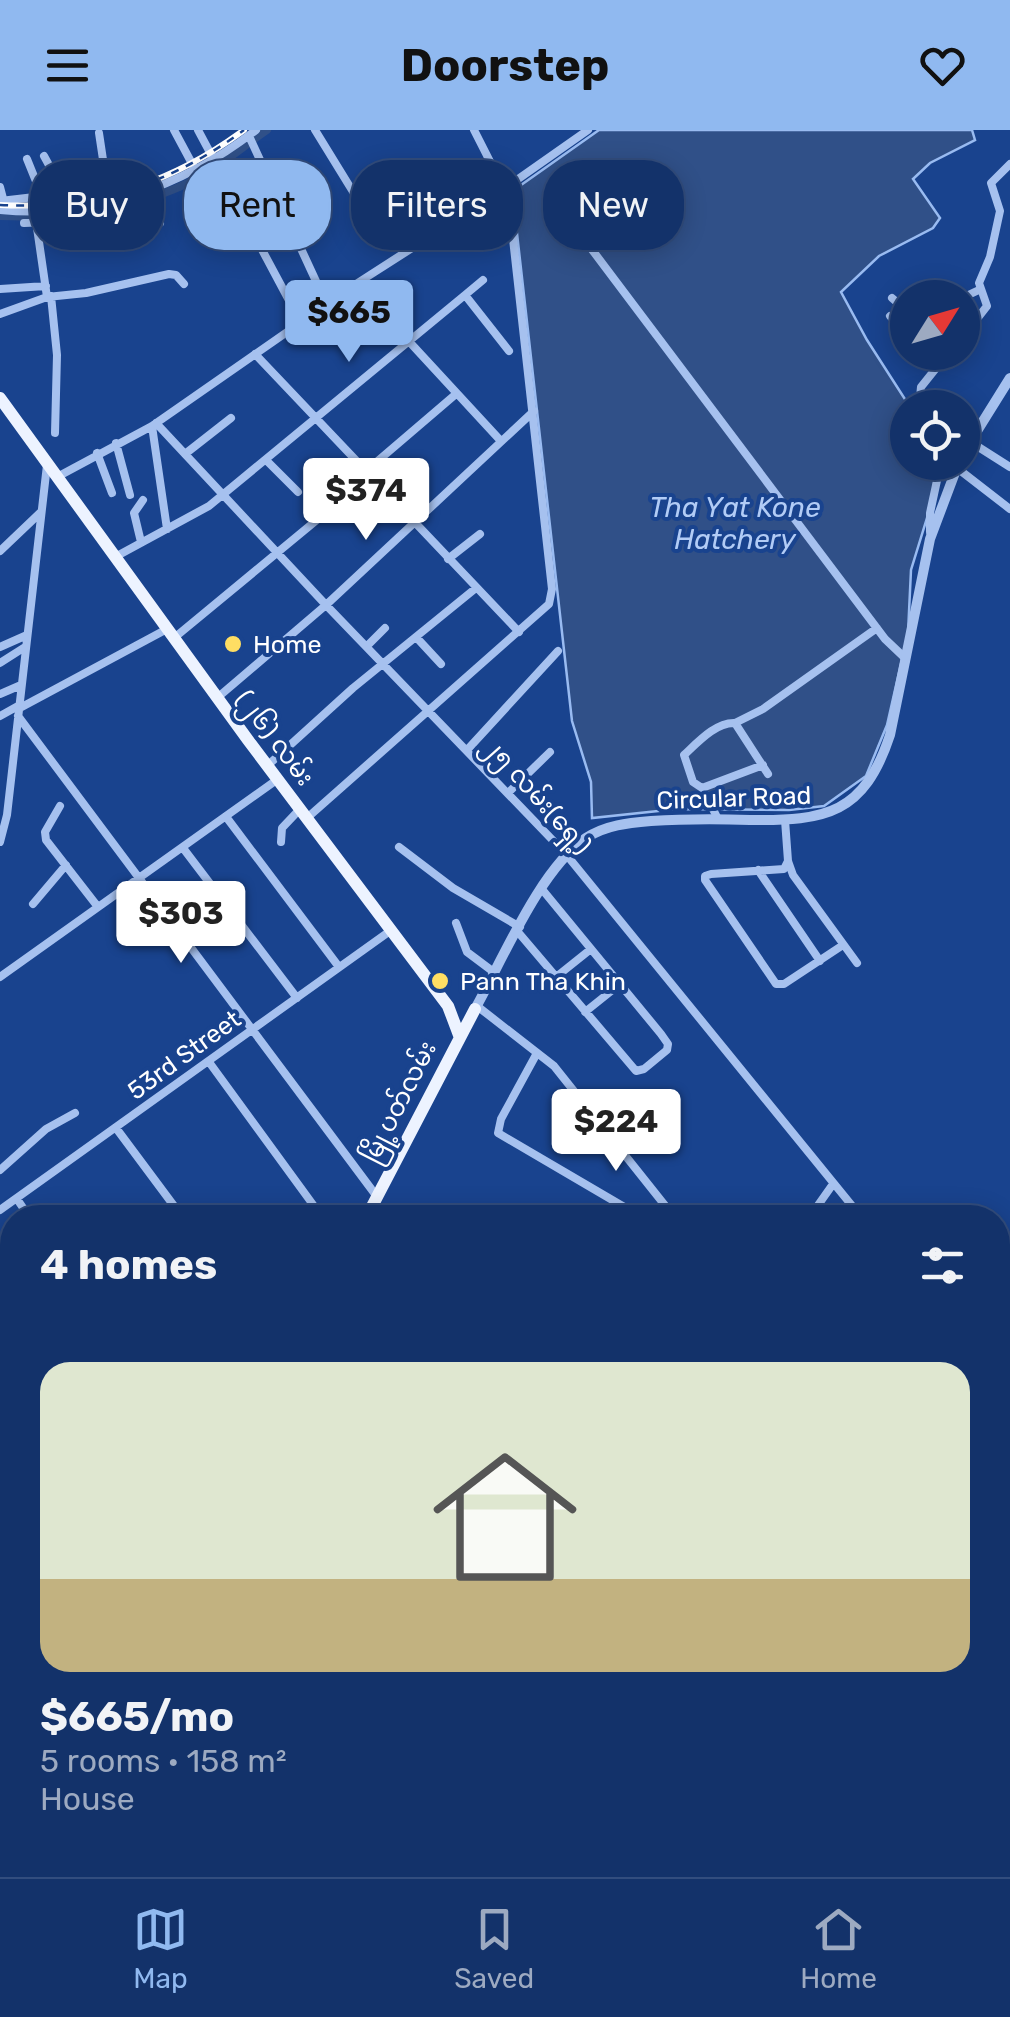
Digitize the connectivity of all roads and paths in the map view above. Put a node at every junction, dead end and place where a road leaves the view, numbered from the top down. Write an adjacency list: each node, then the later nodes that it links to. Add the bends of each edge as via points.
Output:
1 (174, 130): 12 (street)
2 (198, 130): 13 (street)
3 (315, 130): 20 (street)
4 (474, 130): 15 (street)
5 (588, 130): 18 (street)
6 (98, 132): 11 (street)
7 (252, 132): 14 (street); 41 (street)
8 (44, 156): 10 (street)
9 (28, 159): 16 (street)
10 (46, 160)
11 (103, 160)
12 (190, 160)
13 (213, 160)
14 (214, 160)
15 (489, 160)
16 (30, 164)
17 (1010, 164): 32 (street, via 991,183 1000,211)
18 (523, 176)
19 (0, 186): 22 (street)
20 (351, 188)
21 (30, 199): 22 (street)
22 (2, 206): 23 (street)
23 (30, 216)
24 (30, 220): 25 (street)
25 (24, 223)
26 (39, 250): 35 (street)
27 (262, 250): 40 (street)
28 (409, 250): 34 (street)
29 (512, 250): 52 (street)
30 (592, 250): 90 (street)
31 (483, 280): 38 (street)
32 (979, 280)
33 (184, 284): 39 (street, via 170,274)
34 (356, 284): 41 (street); 44 (street)
35 (46, 286): 36 (street); 39 (street)
36 (0, 288)
37 (980, 289): 43 (street, via 987,302)
38 (465, 294): 44 (street); 45 (street)
39 (49, 297): 42 (street); 57 (street, via 57,355)
40 (292, 304)
41 (327, 305): 46 (street)
42 (0, 314)
43 (980, 319)
44 (406, 340): 50 (street); 54 (street)
45 (509, 351)
46 (254, 354): 54 (street); 55 (street)
47 (933, 370): 49 (street)
48 (1009, 383): 56 (street)
49 (921, 390)
50 (456, 394): 58 (street); 66 (street)
51 (0, 398): 64 (main road, (၂၆) လမ်း)
52 (534, 411): 58 (street); 91 (street, via 552,589 548,606)
53 (231, 418): 62 (street)
54 (317, 418): 63 (street); 66 (street)
55 (154, 424): 59 (street); 62 (street, ၂၅ လမ်း(ရှေ့)); 79 (street)
56 (980, 426)
57 (56, 433)
58 (500, 440): 78 (street)
59 (116, 443): 61 (street); 73 (street)
60 (980, 449): 65 (street)
61 (97, 453): 67 (street); 72 (street)
62 (184, 454): 74 (street, ၂၅ လမ်း(ရှေ့))
63 (266, 460): 71 (street); 74 (street)
64 (47, 465): 67 (main road, (၂၆) လမ်း); 77 (street)
65 (1010, 467)
66 (368, 473): 78 (street); 84 (street)
67 (57, 477): 85 (main road, (၂၆) လမ်း)
68 (937, 480): 81 (street)
69 (952, 480): 81 (street, Circular Road)
70 (976, 480): 76 (street)
71 (298, 492)
72 (112, 493)
73 (130, 495)
74 (222, 496): 79 (street); 84 (street, ၂၅ လမ်း(ရှေ့))
75 (143, 500): 82 (street, via 134,512)
76 (1010, 509)
77 (41, 512): 83 (street); 92 (street)
78 (415, 523): 86 (street); 88 (street)
79 (167, 529): 82 (street)
80 (480, 534): 86 (street)
81 (930, 540): 99 (street, Circular Road)
82 (141, 542): 85 (street)
83 (0, 551)
84 (276, 552): 88 (street, ၂၅ လမ်း(ရှေ့)); 93 (street)
85 (115, 557): 93 (main road, (၂၆) လမ်း)
86 (448, 558): 87 (street)
87 (476, 588): 91 (street); 94 (street)
88 (326, 605): 95 (street, ၂၅ လမ်း(ရှေ့)); 105 (street)
89 (384, 628): 95 (street)
90 (877, 628): 99 (street); 109 (street)
91 (519, 632): 107 (street)
92 (27, 634): 96 (street); 97 (street)
93 (171, 634): 105 (main road, (၂၆) လမ်း); 106 (street)
94 (416, 637): 101 (street); 102 (street)
95 (367, 646): 101 (street, ၂၅ လမ်း(ရှေ့))
96 (0, 647)
97 (26, 648): 100 (street); 103 (street)
98 (558, 651): 110 (street)
99 (905, 658): 122 (street, Circular Road, via 890,735 870,782 835,811)
100 (0, 663)
101 (384, 663): 107 (street, ၂၅ လမ်း(ရှေ့)); 112 (street)
102 (441, 664)
103 (21, 685): 104 (street); 106 (street)
104 (0, 694)
105 (218, 698): 112 (main road, (၂၆) လမ်း)
106 (18, 710): 108 (street); 115 (street); 131 (street)
107 (430, 712): 110 (street, ၂၅ လမ်း(ရှေ့)); 119 (street)
108 (0, 716)
109 (736, 723): 114 (street, via 728,722 684,755 692,782); 114 (street, via 765,769)
110 (468, 749): 116 (street, ၂၅ လမ်း(ရှေ့))
111 (550, 752): 116 (street)
112 (267, 766): 113 (main road, (၂၆) လမ်း)
113 (278, 780): 119 (main road, (၂၆) လမ်း); 120 (street)
114 (702, 788): 121 (street)
115 (10, 791): 117 (street); 123 (street)
116 (509, 792): 127 (street, ၂၅ လမ်း(ရှေ့))
117 (0, 798)
118 (60, 806): 129 (street, via 44,836)
119 (304, 814): 124 (street, via 282,828); 137 (main road, (၂၆) လမ်း)
120 (228, 818): 126 (street); 142 (street)
121 (718, 819): 122 (street, Circular Road); 127 (street, Circular Road, via 619,824)
122 (785, 820): 128 (street)
123 (0, 842)
124 (281, 842)
125 (399, 847): 136 (street)
126 (183, 848): 131 (street); 147 (street)
127 (565, 852): 132 (street, Circular Road); 158 (street, ၂၅ လမ်း(ရှေ့))
128 (788, 862): 130 (street, via 784,869); 138 (street)
129 (66, 865): 133 (street); 134 (street)
130 (758, 870): 140 (street); 140 (street, via 704,880 776,984)
131 (139, 880): 134 (street); 151 (street)
132 (541, 888): 136 (street, Circular Road); 139 (street)
133 (33, 904)
134 (98, 907): 144 (street)
135 (456, 923): 143 (street, via 467,952)
136 (519, 930): 143 (street, Circular Road); 145 (street)
137 (390, 931): 142 (street, 53rd Street); 148 (main road, (၂၆) လမ်း)
138 (843, 944): 140 (street); 141 (street)
139 (591, 949): 145 (street); 146 (street)
140 (820, 961)
141 (857, 963)
142 (339, 967): 147 (street, 53rd Street)
143 (495, 973): 149 (street, Circular Road)
144 (0, 977)
145 (556, 977): 150 (street)
146 (620, 984): 150 (street); 150 (street, via 668,1044 662,1056 636,1071)
147 (297, 998): 151 (street, 53rd Street)
148 (448, 1006): 149 (main road); 152 (main road, (၂၆) လမ်း)
149 (476, 1007): 152 (main road, မြို့ပတ်လမ်း); 153 (street)
150 (585, 1012)
151 (253, 1030): 154 (street, 53rd Street); 159 (street)
152 (459, 1035): 159 (main road, မြို့ပတ်လမ်း)
153 (536, 1052): 161 (street, via 564,1077); 167 (street, via 498,1133)
154 (209, 1062): 156 (street, 53rd Street); 165 (street)
155 (74, 1113): 157 (street)
156 (116, 1128): 160 (street, 53rd Street); 164 (street)
157 (0, 1170)
158 (833, 1184): 168 (street); 169 (street, ၂၅ လမ်း(ရှေ့))
159 (376, 1194): 166 (main road, မြို့ပတ်လမ်း)
160 (17, 1198): 162 (street, 53rd Street); 163 (street)
161 (664, 1204)
162 (7, 1205)
163 (22, 1205)
164 (173, 1205)
165 (313, 1205)
166 (371, 1205)
167 (620, 1205)
168 (818, 1205)
169 (851, 1205)

